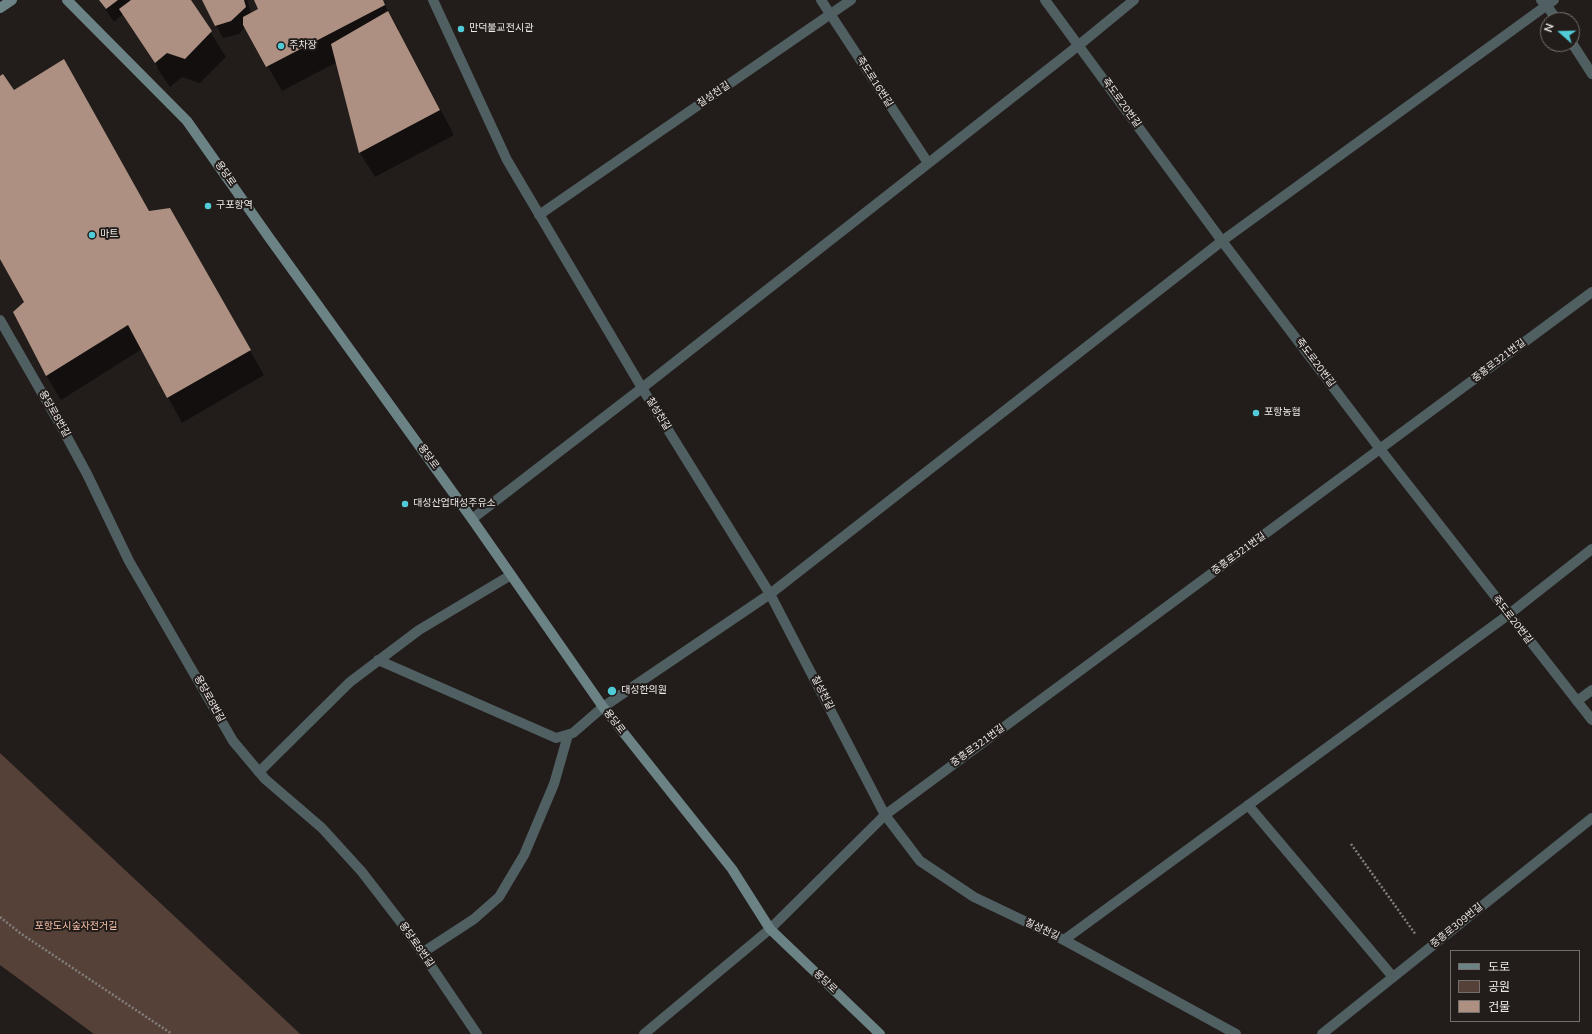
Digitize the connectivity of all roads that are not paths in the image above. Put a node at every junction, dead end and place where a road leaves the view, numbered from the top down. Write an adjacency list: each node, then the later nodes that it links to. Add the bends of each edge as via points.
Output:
1 (12, 0): 9 (main road)
2 (67, 0): 22 (main road, 용당로, via 187,121)
3 (434, 0): 16 (street, 칠성천길, via 507,160)
4 (821, 0): 11 (street, 죽도로16번길)
5 (851, 0): 11 (street)
6 (1045, 0): 12 (street, 죽도로20번길)
7 (1134, 0): 12 (street)
8 (1548, 2): 10 (street); 17 (street)
9 (0, 8)
10 (1553, 12)
11 (830, 15): 15 (street, 죽도로16번길); 16 (street, 칠성천길)
12 (1079, 45): 15 (street); 17 (street, 죽도로20번길)
13 (1578, 52): 14 (street)
14 (1592, 74)
15 (928, 163): 20 (street)
16 (539, 215): 20 (street, 칠성천길)
17 (1222, 241): 21 (street, 죽도로20번길); 25 (street)
18 (1592, 292): 21 (street, 중흥로321번길)
19 (0, 320): 33 (street, 용당로8번길, via 87,474 129,560 233,741)
20 (642, 388): 22 (street); 25 (street, 칠성천길)
21 (1380, 449): 26 (street, 죽도로20번길); 35 (street, 중흥로321번길)
22 (472, 519): 24 (main road, 용당로)
23 (1592, 549): 26 (street)
24 (511, 574): 27 (street, via 419,630); 30 (main road, 용당로)
25 (770, 594): 30 (street); 35 (street, 칠성천길)
26 (1508, 615): 29 (street, 죽도로20번길); 34 (street)
27 (378, 660): 32 (street, via 556,738); 33 (street, via 350,682)
28 (1592, 690): 29 (street)
29 (1577, 701): 31 (street, 죽도로20번길)
30 (602, 707): 32 (street); 37 (main road, 용당로, via 732,869)
31 (1592, 720)
32 (568, 735): 39 (street, via 554,784 524,855 499,896 474,920)
33 (259, 772): 39 (street, 용당로8번길, via 322,828 362,872)
34 (1248, 805): 38 (street); 40 (street)
35 (885, 815): 37 (street, 중흥로321번길); 38 (street, 칠성천길, via 920,861 974,897)
36 (1592, 818): 40 (street, 중흥로309번길)
37 (770, 930): 42 (street); 43 (main road, 용당로)
38 (1064, 940): 44 (street, 칠성천길)
39 (422, 953): 41 (street, 용당로8번길)
40 (1393, 977): 45 (street, 중흥로309번길)
41 (478, 1034)
42 (644, 1034)
43 (880, 1034)
44 (1236, 1034)
45 (1322, 1034)

